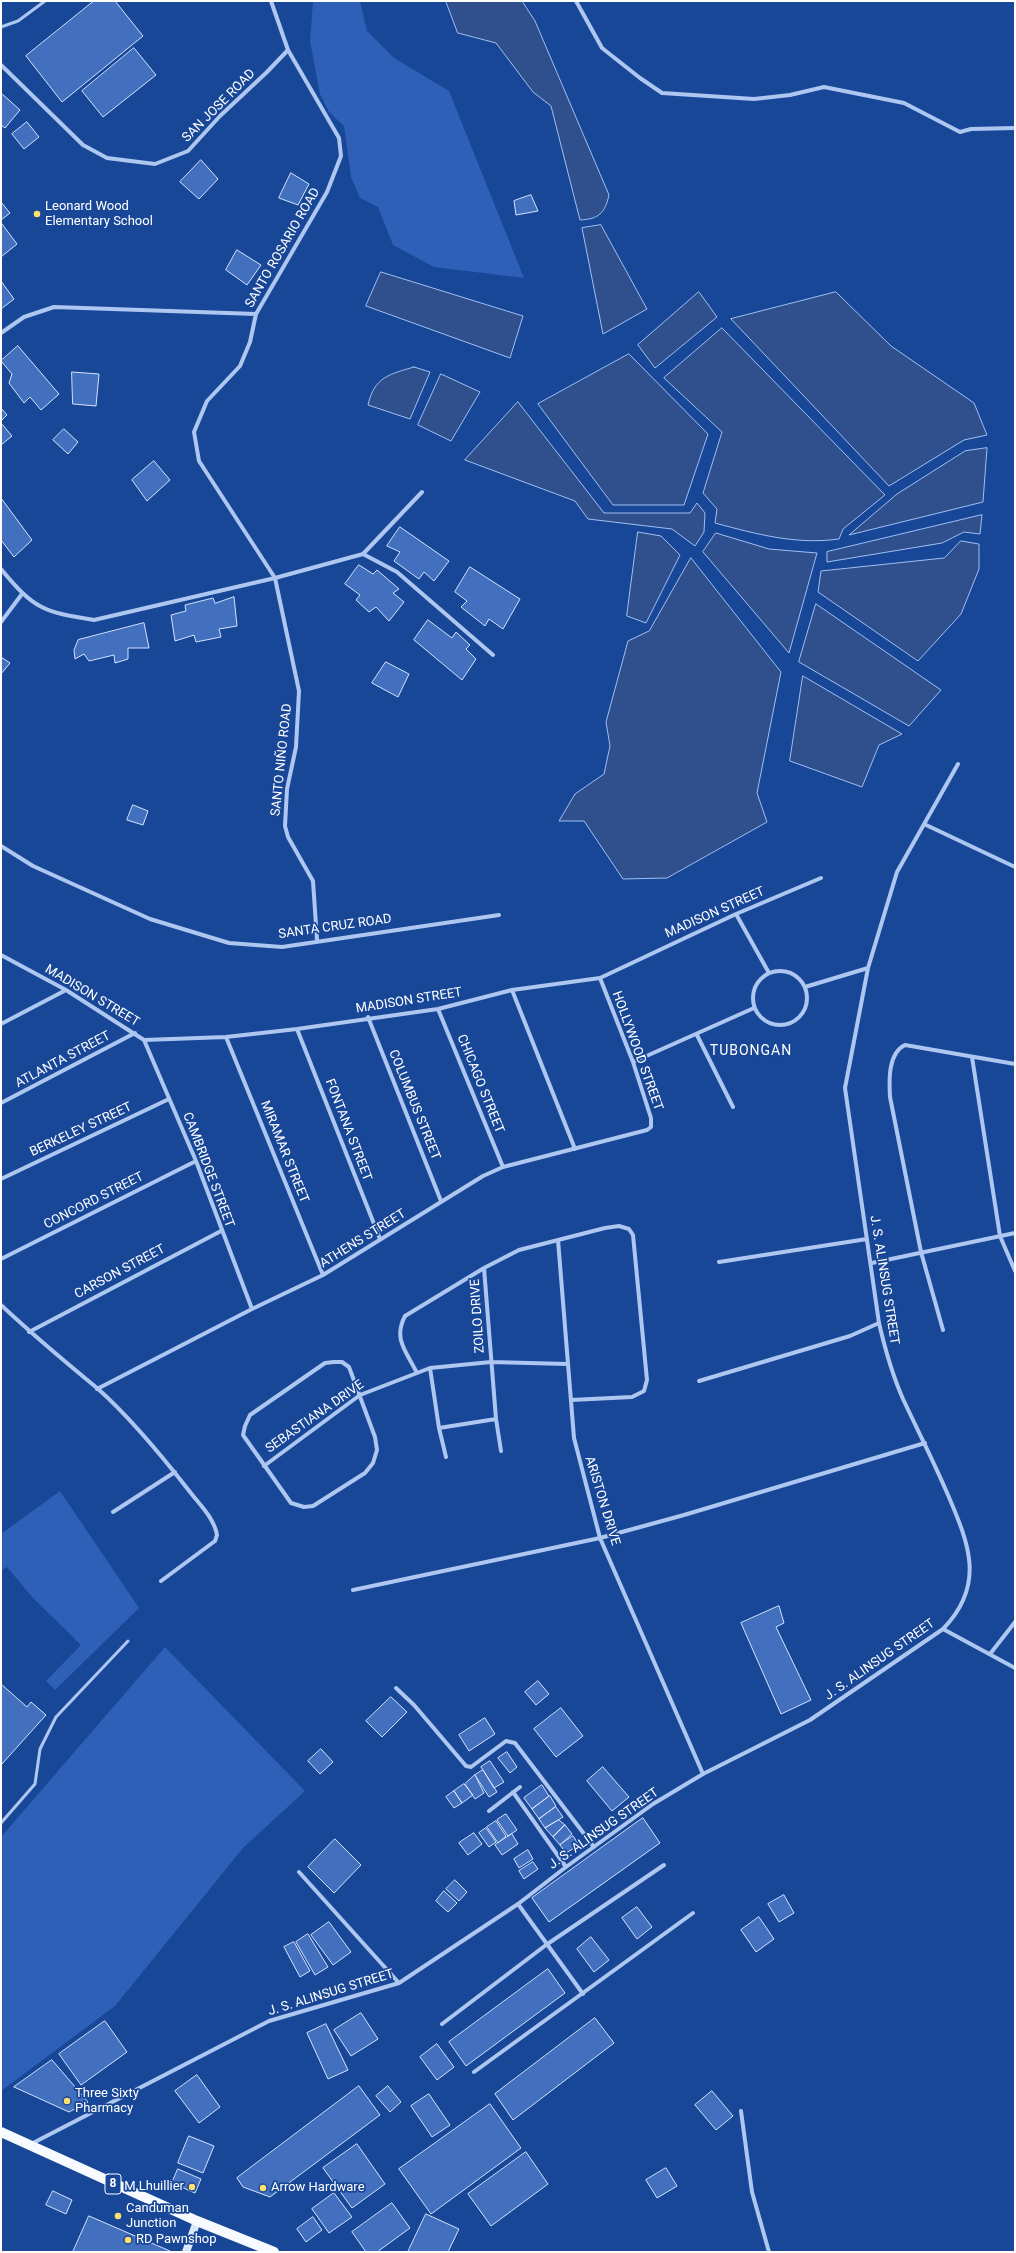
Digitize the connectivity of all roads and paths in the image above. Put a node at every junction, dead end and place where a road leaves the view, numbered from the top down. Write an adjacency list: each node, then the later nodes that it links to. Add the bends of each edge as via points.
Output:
1 (45, 1): 4 (lane, via 18,22)
2 (271, 1): 5 (street, SANTO ROSARIO ROAD)
3 (576, 1): 7 (street, via 602,48 662,93 754,99 790,95 824,87 904,103 960,132 971,129)
4 (1, 27)
5 (288, 50): 6 (street, SAN JOSE ROAD, via 188,151 155,164 107,158 83,145); 8 (street, SANTO ROSARIO ROAD, via 339,138 341,156 327,192)
6 (1, 65)
7 (1015, 128)
8 (256, 314): 9 (street, via 54,307 24,317); 13 (street, SANTO ROSARIO ROAD, via 250,342 240,366 207,401 194,432 198,461)
9 (1, 333)
10 (422, 492): 11 (street)
11 (363, 554): 13 (street); 16 (street, via 397,572)
12 (1, 569): 14 (street)
13 (275, 578): 14 (street, via 94,620 65,616 40,608); 24 (street, SANTO NIÑO ROAD, via 299,691 296,747 287,789 285,826 288,837 313,881)
14 (22, 594): 15 (street)
15 (1, 622)
16 (493, 655)
17 (958, 764): 18 (street, J. S. ALINSUG STREET)
18 (924, 824): 20 (street); 26 (street, J. S. ALINSUG STREET, via 897,872)
19 (1, 846): 24 (street, SANTA CRUZ ROAD, via 33,866 150,919 229,943 282,947)
20 (1015, 867)
21 (821, 878): 22 (street, MADISON STREET)
22 (736, 914): 27 (street); 28 (street, MADISON STREET)
23 (499, 915): 24 (street, SANTA CRUZ ROAD)
24 (317, 940)
25 (1, 955): 30 (street, MADISON STREET)
26 (868, 968): 29 (street); 58 (street, J. S. ALINSUG STREET, via 845,1088)
27 (769, 973): 29 (street, via 783,971 796,976); 33 (street, via 758,981 752,994)
28 (600, 978): 31 (street, MADISON STREET); 42 (street, HOLLYWOOD STREET)
29 (805, 987): 33 (street, via 808,1002 802,1016 790,1024 776,1026 762,1020)
30 (66, 990): 35 (street); 37 (street, MADISON STREET)
31 (512, 990): 32 (street, MADISON STREET); 48 (street)
32 (438, 1008): 34 (street, MADISON STREET); 50 (street, CHICAGO STREET)
33 (754, 1008): 38 (street)
34 (368, 1017): 36 (street, MADISON STREET); 52 (street, COLUMBUS STREET)
35 (1, 1024)
36 (298, 1029): 39 (street, MADISON STREET); 56 (street, FONTANA STREET)
37 (135, 1033): 40 (street, MADISON STREET); 45 (street, ATLANTA STREET)
38 (697, 1035): 42 (street); 46 (street)
39 (226, 1037): 40 (street, MADISON STREET); 65 (street, MIRAMAR STREET)
40 (144, 1040): 44 (street, CAMBRIDGE STREET)
41 (972, 1057): 43 (street); 55 (street); 59 (street, via 905,1046 898,1049 894,1055 889,1085 890,1097)
42 (633, 1062): 47 (street, HOLLYWOOD STREET, via 652,1123)
43 (1015, 1064)
44 (169, 1099): 49 (street, CAMBRIDGE STREET); 51 (street, BERKELEY STREET)
45 (1, 1104)
46 (733, 1107)
47 (648, 1130): 48 (street, ATHENS STREET)
48 (575, 1149): 50 (street, ATHENS STREET)
49 (196, 1161): 53 (street, CAMBRIDGE STREET); 60 (street, CONCORD STREET)
50 (503, 1167): 52 (street, ATHENS STREET)
51 (1, 1179)
52 (441, 1201): 56 (street, ATHENS STREET)
53 (222, 1231): 67 (street, CAMBRIDGE STREET); 70 (street, CARSON STREET)
54 (1015, 1232): 55 (street)
55 (1000, 1236): 59 (street); 64 (street)
56 (380, 1239): 65 (street, ATHENS STREET)
57 (558, 1240): 63 (street, via 519,1250); 72 (street, ARISTON DRIVE); 78 (street, via 619,1226 629,1229 633,1236 648,1380 641,1394 632,1397)
58 (867, 1240): 61 (street); 62 (street, J. S. ALINSUG STREET)
59 (921, 1252): 62 (street); 69 (street)
60 (1, 1259)
61 (719, 1262)
62 (872, 1262): 68 (street, J. S. ALINSUG STREET)
63 (484, 1268): 71 (street, ZOILO DRIVE); 74 (street, via 405,1316 399,1336)
64 (1015, 1271)
65 (324, 1275): 67 (street, ATHENS STREET)
66 (1, 1305): 70 (street)
67 (252, 1309): 76 (street, ATHENS STREET)
68 (879, 1323): 75 (street, via 850,1336); 81 (street, J. S. ALINSUG STREET, via 902,1397)
69 (943, 1330)
70 (29, 1332): 76 (street)
71 (491, 1362): 72 (street, SEBASTIANA DRIVE); 73 (street, SEBASTIANA DRIVE); 79 (street, ZOILO DRIVE)
72 (567, 1364): 78 (street, ARISTON DRIVE)
73 (430, 1368): 74 (street, SEBASTIANA DRIVE); 80 (street)
74 (417, 1373): 77 (street, SEBASTIANA DRIVE)
75 (698, 1381)
76 (97, 1389): 85 (street)
77 (360, 1394): 84 (street, SEBASTIANA DRIVE); 84 (street, via 348,1368 342,1362 325,1363 250,1415 243,1435); 84 (street, via 377,1450 373,1462 365,1472 313,1506 304,1506 291,1503)
78 (571, 1400): 87 (street, ARISTON DRIVE, via 574,1438)
79 (496, 1418): 80 (street); 82 (street, ZOILO DRIVE)
80 (439, 1428): 83 (street)
81 (925, 1443): 87 (street); 91 (street, J. S. ALINSUG STREET, via 969,1549 969,1584 965,1599 957,1615)
82 (501, 1451)
83 (446, 1456)
84 (264, 1466)
85 (175, 1472): 86 (street); 88 (street, via 213,1521 217,1535 215,1540)
86 (113, 1512)
87 (600, 1538): 89 (street); 96 (street, ARISTON DRIVE)
88 (161, 1581)
89 (353, 1590)
90 (1015, 1622): 93 (street)
91 (943, 1629): 93 (street); 96 (street, J. S. ALINSUG STREET, via 810,1720)
92 (128, 1641): 100 (lane, via 56,1717 40,1749 35,1784)
93 (990, 1654): 94 (street)
94 (1015, 1668)
95 (396, 1688): 101 (street, via 414,1705 466,1766 471,1767 506,1741 515,1743)
96 (703, 1774): 101 (street, J. S. ALINSUG STREET, via 653,1804)
97 (520, 1787): 98 (street)
98 (512, 1792): 99 (street); 103 (street)
99 (489, 1811)
100 (1, 1823)
101 (594, 1847): 103 (street, J. S. ALINSUG STREET)
102 (664, 1865): 107 (street)
103 (566, 1867): 105 (street, J. S. ALINSUG STREET)
104 (299, 1872): 108 (street)
105 (518, 1904): 107 (street); 108 (street, J. S. ALINSUG STREET)
106 (692, 1912): 109 (street)
107 (546, 1945): 109 (street); 110 (street)
108 (399, 1983): 114 (street, J. S. ALINSUG STREET, via 270,2021)
109 (582, 1994): 111 (street)
110 (442, 2024)
111 (474, 2072)
112 (741, 2111): 118 (street, via 752,2192)
113 (1, 2132): 114 (main road, 8)
114 (29, 2146): 115 (main road, 8)
115 (197, 2221): 116 (main road); 117 (main road, 8)
116 (186, 2252)
117 (274, 2252)
118 (769, 2252)

